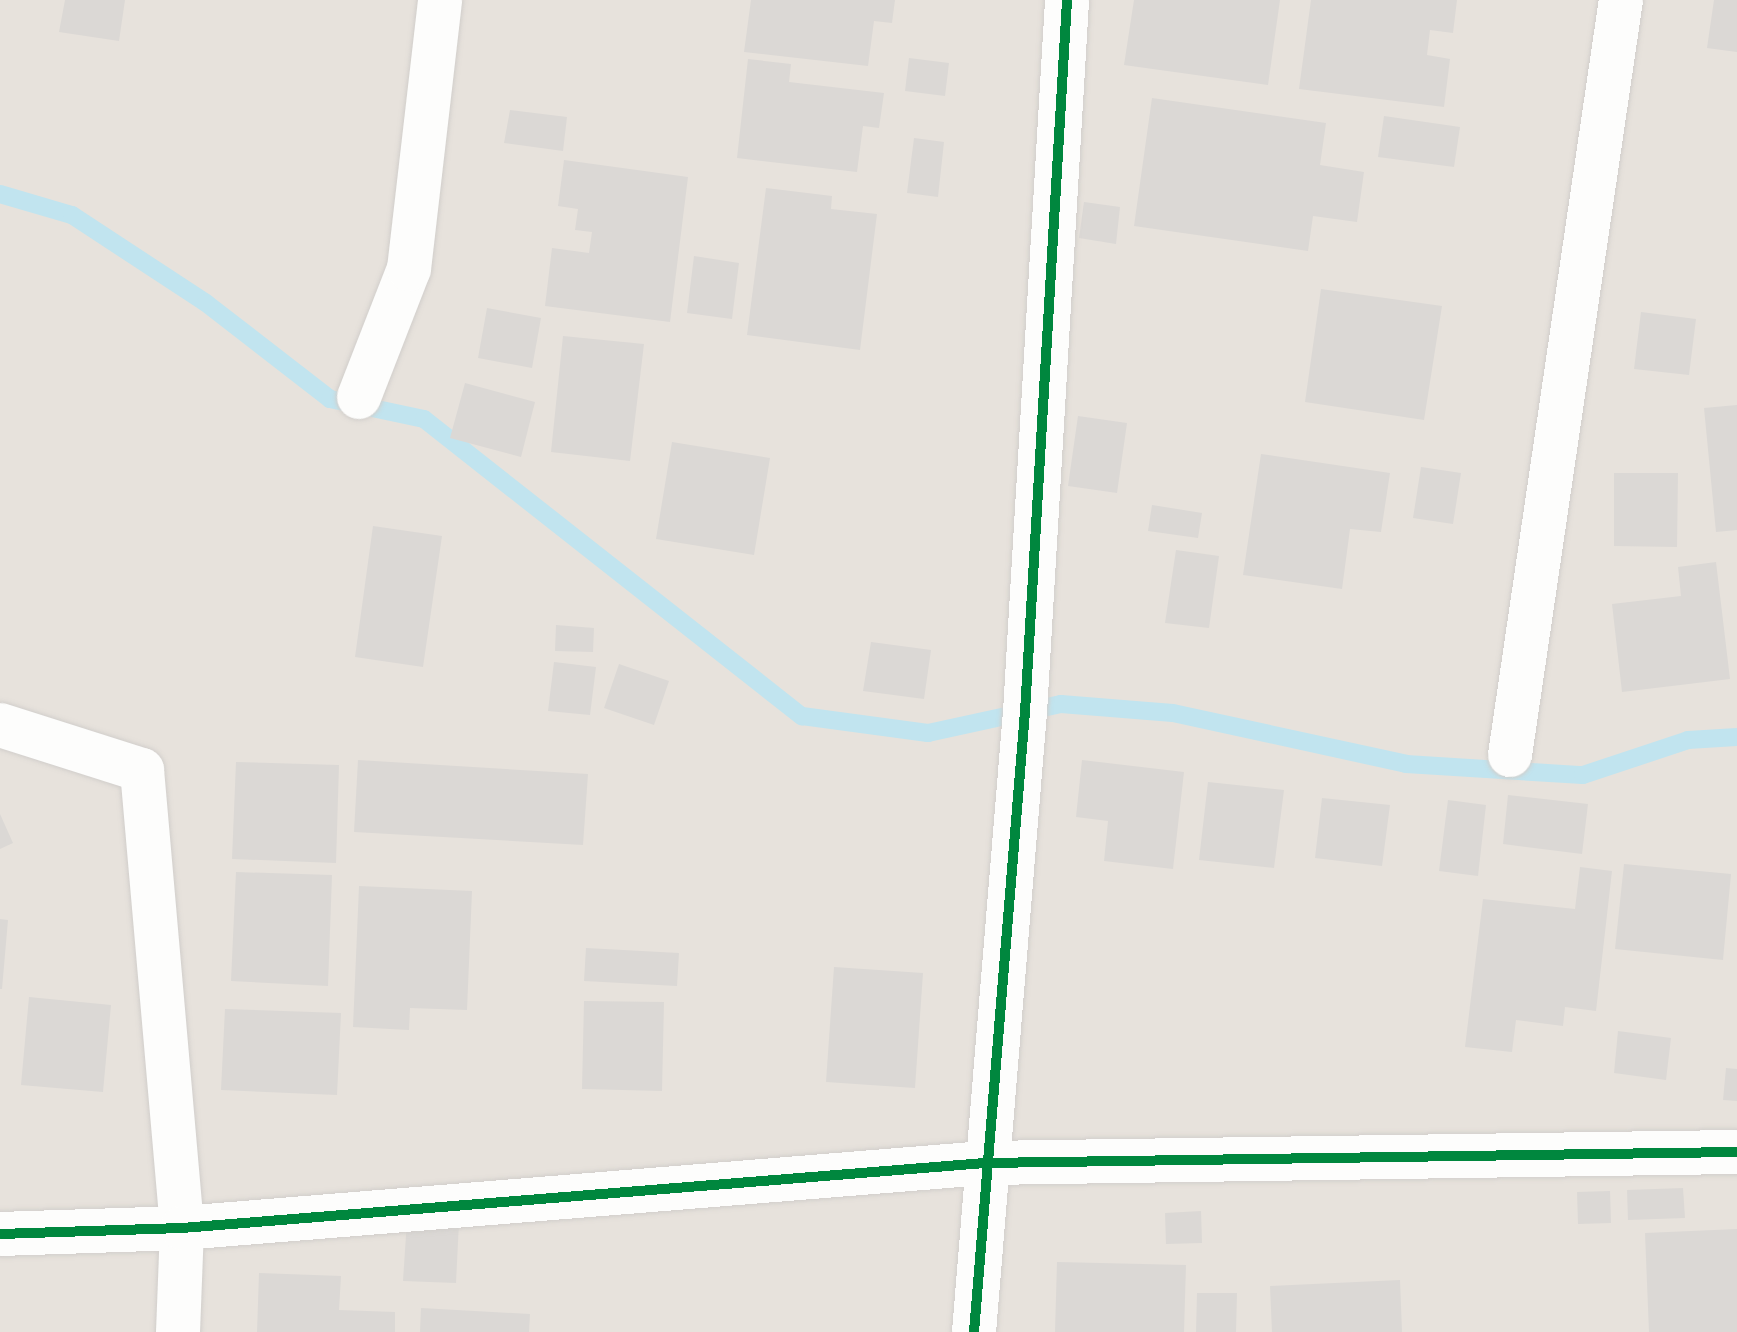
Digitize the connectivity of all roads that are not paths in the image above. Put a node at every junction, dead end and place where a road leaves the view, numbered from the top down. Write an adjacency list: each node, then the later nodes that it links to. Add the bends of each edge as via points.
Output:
1 (440, 0): 4 (street, via 409,269)
2 (1067, 0): 8 (street, via 1025,712)
3 (1621, 0): 6 (street)
4 (359, 397)
5 (0, 725): 9 (street, via 142,770)
6 (1510, 755)
7 (1737, 1152): 8 (street)
8 (985, 1163): 9 (street); 12 (street)
9 (182, 1228): 10 (street); 11 (street)
10 (0, 1234)
11 (178, 1332)
12 (974, 1332)

